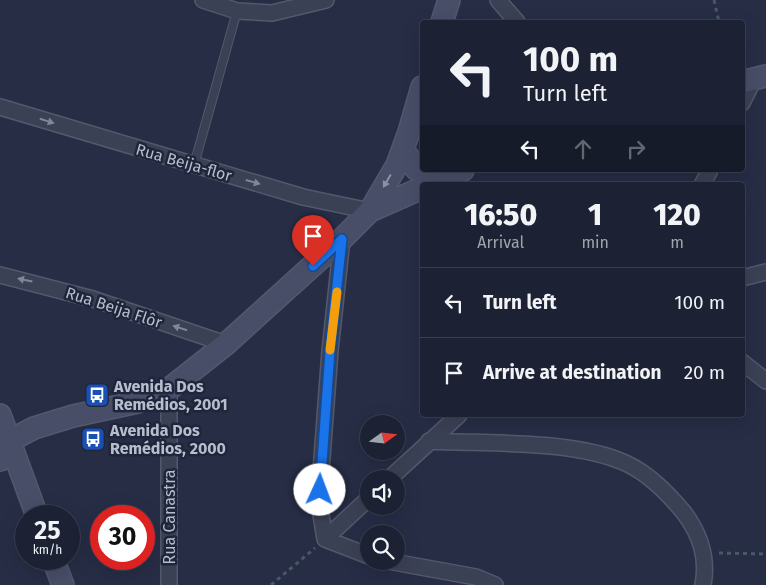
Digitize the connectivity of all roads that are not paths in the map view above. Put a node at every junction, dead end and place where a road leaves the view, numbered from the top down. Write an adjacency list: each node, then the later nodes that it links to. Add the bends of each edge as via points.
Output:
1 (203, 0): 5 (street)
2 (449, 0): 6 (street)
3 (498, 0): 7 (street)
4 (318, 2): 5 (street, via 272,13)
5 (237, 11): 13 (lane)
6 (443, 20)
7 (515, 20)
8 (754, 79): 10 (street)
9 (420, 93): 12 (street)
10 (745, 97)
11 (0, 108): 13 (street, Rua Beija-flor, one-way to 13)
12 (403, 149): 15 (street); 18 (street, one-way to 18)
13 (194, 165): 18 (street, Rua Beija-flor, one-way to 18, via 303,197)
14 (458, 172): 16 (street)
15 (427, 182)
16 (436, 182)
17 (420, 189): 18 (street)
18 (370, 211): 19 (street)
19 (342, 239): 23 (street); 35 (street, via 321,471 320,509)
20 (766, 272): 22 (street)
21 (0, 275): 23 (street, Rua Beija Flôr, one-way to 21, via 93,299)
22 (745, 277)
23 (226, 344): 26 (street)
24 (745, 364): 25 (street)
25 (766, 381)
26 (169, 389): 29 (street, via 138,402 34,428); 40 (street, Rua Canastra)
27 (0, 414): 29 (street)
28 (457, 417): 30 (street)
29 (5, 441): 31 (street); 33 (street)
30 (429, 441): 32 (street); 42 (street, via 574,448 619,460 654,482 693,525 705,553)
31 (0, 460)
32 (398, 470)
33 (32, 505)
34 (360, 506): 35 (street)
35 (325, 539): 36 (street)
36 (360, 553)
37 (405, 564): 41 (street, via 476,577)
38 (57, 570): 39 (street)
39 (63, 585)
40 (169, 585)
41 (495, 585)
42 (703, 585)

